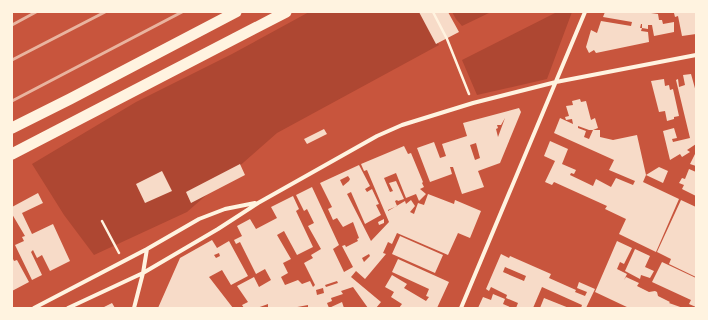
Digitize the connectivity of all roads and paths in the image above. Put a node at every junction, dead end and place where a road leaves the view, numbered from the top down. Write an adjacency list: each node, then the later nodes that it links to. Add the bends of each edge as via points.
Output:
1 (236, 12): 8 (highway)
2 (286, 12): 9 (highway)
3 (433, 12): 7 (path)
4 (585, 12): 6 (street)
5 (696, 55): 6 (street)
6 (556, 82): 7 (street); 18 (street)
7 (473, 103): 10 (street, via 402,125 377,136)
8 (12, 128)
9 (12, 154)
10 (258, 202): 12 (street, via 199,219); 14 (street)
11 (102, 221): 13 (path)
12 (147, 250): 13 (street); 14 (street)
13 (124, 262): 15 (street)
14 (143, 273): 16 (street); 17 (street)
15 (34, 308)
16 (68, 308)
17 (134, 308)
18 (461, 308)

